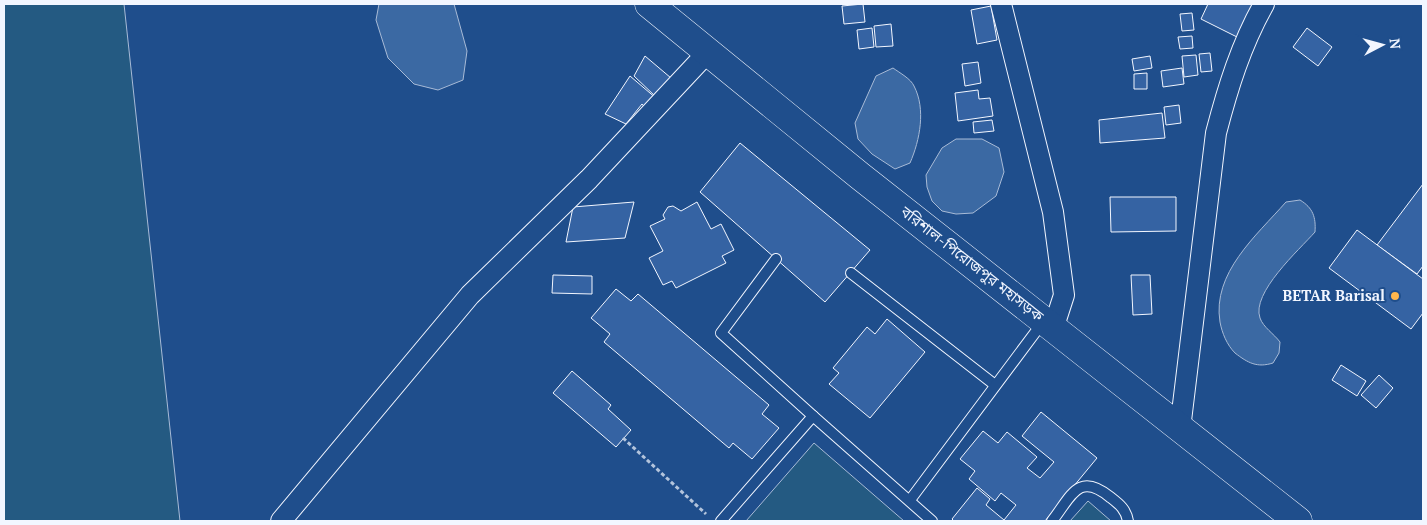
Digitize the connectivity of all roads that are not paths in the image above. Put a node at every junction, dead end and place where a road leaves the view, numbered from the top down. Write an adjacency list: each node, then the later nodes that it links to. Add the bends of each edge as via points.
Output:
1 (649, 4): 4 (highway, বরিশাল-পিরোজপুর মহাসড়ক)
2 (1001, 4): 7 (street, via 1053,212 1064,295)
3 (1264, 4): 10 (street, via 1246,37 1216,133)
4 (708, 52): 7 (highway, বরিশাল-পিরোজপুর মহাসড়ক); 12 (street, via 589,179 470,295)
5 (776, 259): 9 (lane, via 721,333)
6 (851, 273): 8 (lane)
7 (1048, 325): 8 (lane); 10 (highway, বরিশাল-পিরোজপুর মহাসড়ক)
8 (995, 385): 11 (lane)
9 (813, 416): 11 (lane); 13 (lane)
10 (1180, 429): 17 (highway, বরিশাল-পিরোজপুর মহাসড়ক)
11 (910, 500): 14 (lane)
12 (281, 521)
13 (721, 521)
14 (932, 521)
15 (1052, 521): 16 (lane, via 1075,491 1090,484 1097,486 1122,508)
16 (1128, 521)
17 (1298, 521)

